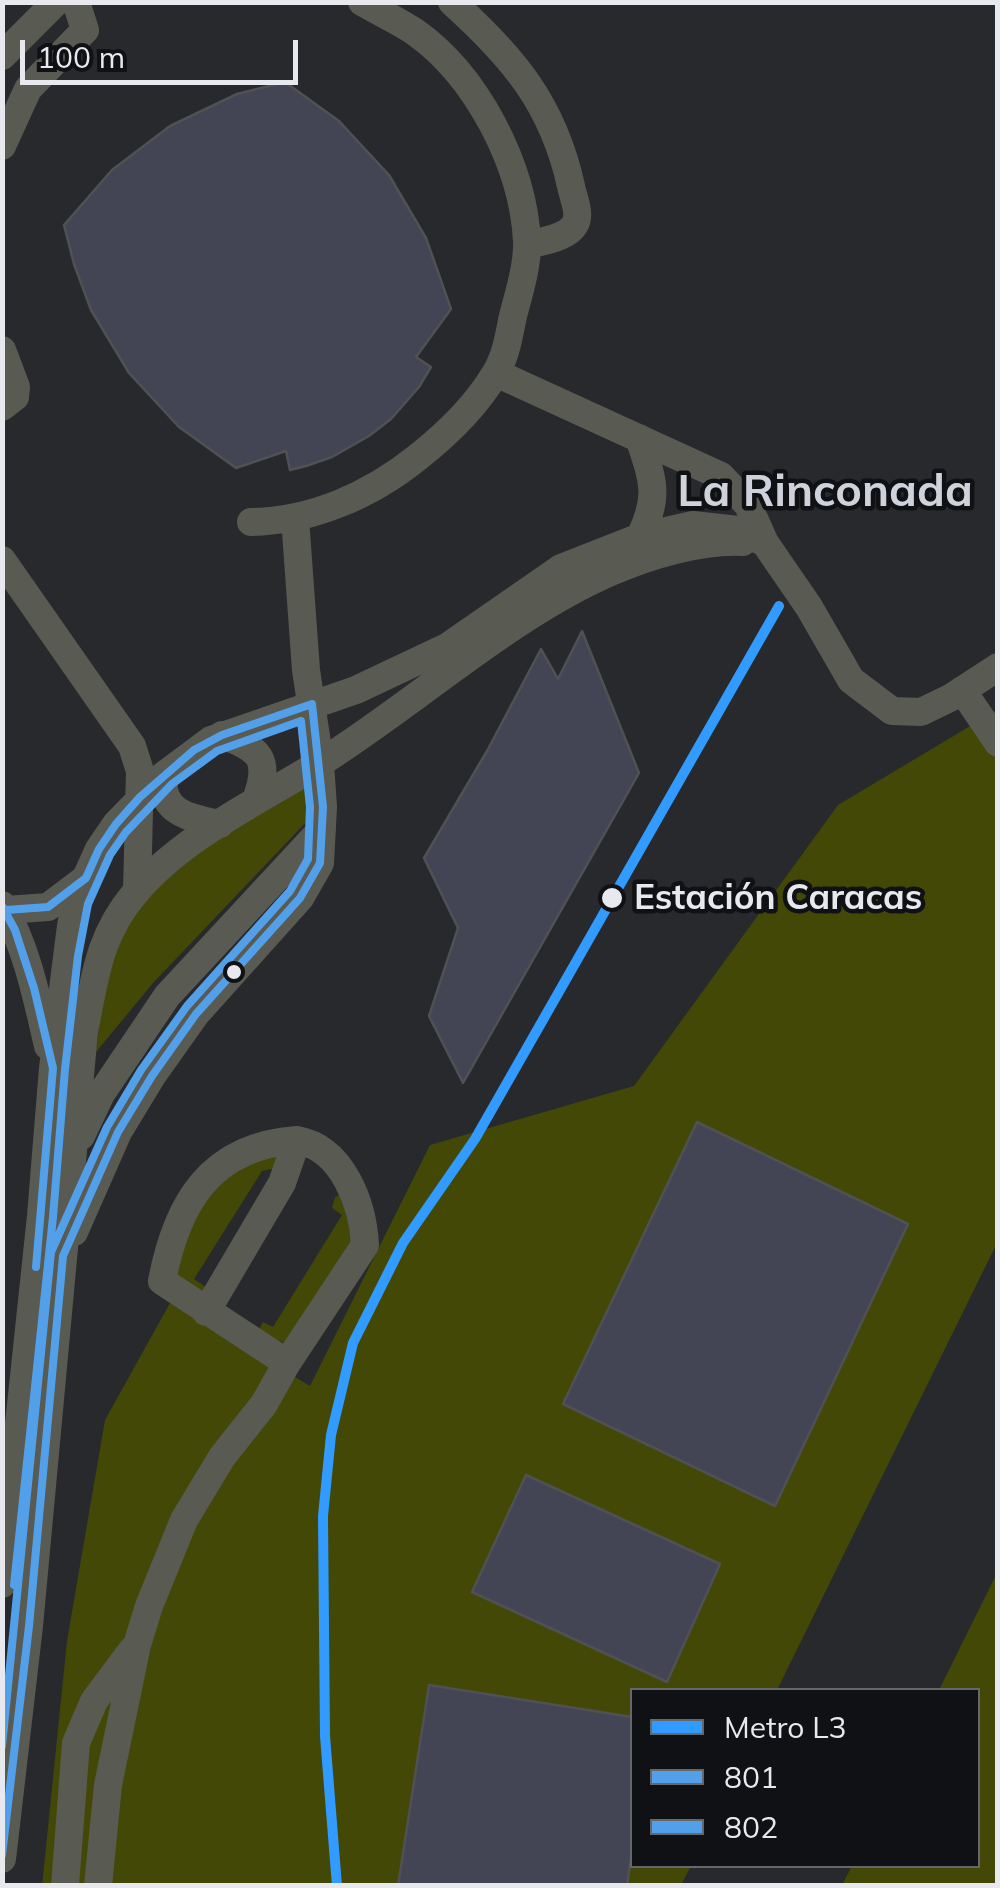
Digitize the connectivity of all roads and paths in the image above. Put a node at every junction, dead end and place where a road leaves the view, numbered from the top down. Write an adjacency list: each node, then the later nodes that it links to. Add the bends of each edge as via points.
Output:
1 (56, 2): 5 (street)
2 (76, 2): 6 (street, via 85,30 28,89)
3 (362, 2): 7 (street, via 415,32 479,100 505,146)
4 (452, 2): 7 (street, via 501,47 528,84 566,161 578,217 574,226)
5 (2, 56)
6 (2, 146)
7 (528, 245): 9 (street)
8 (2, 350): 10 (street, via 16,388)
9 (496, 373): 11 (street); 12 (street, via 450,430 399,472)
10 (2, 407)
11 (639, 438): 14 (street, via 654,485); 15 (street, via 722,476 748,505)
12 (295, 518): 13 (street); 19 (street)
13 (251, 522)
14 (640, 537): 15 (street, via 715,525); 19 (street, via 561,568 447,647)
15 (764, 543): 18 (street, via 851,680 870,695 892,711 921,712); 22 (street, via 721,541 580,587)
16 (2, 560): 24 (street, via 132,746)
17 (998, 666): 18 (street)
18 (962, 690): 21 (street)
19 (312, 704): 20 (street); 22 (street)
20 (222, 735): 23 (street); 25 (street, via 257,754 263,781)
21 (998, 743)
22 (320, 763): 25 (street); 27 (street)
23 (164, 774): 24 (street); 26 (street, via 167,803)
24 (140, 797): 28 (street, via 99,848); 29 (street)
25 (256, 800): 26 (street)
26 (220, 824): 29 (street)
27 (322, 829): 33 (street, via 167,996 101,1094); 34 (street, via 320,862 300,898 196,1014 118,1132)
28 (86, 878): 30 (street, via 48,907); 31 (street, via 66,954)
29 (137, 890): 33 (street, via 98,961)
30 (4, 908): 31 (street, via 34,988)
31 (53, 1068): 37 (street)
32 (297, 1140): 35 (street, via 282,1183); 35 (street, via 228,1160 203,1181 183,1215 162,1281); 36 (street, via 334,1160 360,1201 365,1245)
33 (74, 1151): 34 (street)
34 (64, 1256): 39 (street)
35 (206, 1312): 36 (street)
36 (288, 1363): 38 (street, via 184,1520)
37 (2, 1584)
38 (137, 1645): 40 (street, via 94,1701 76,1743); 41 (street, via 108,1786)
39 (2, 1859)
40 (65, 1886)
41 (98, 1886)

